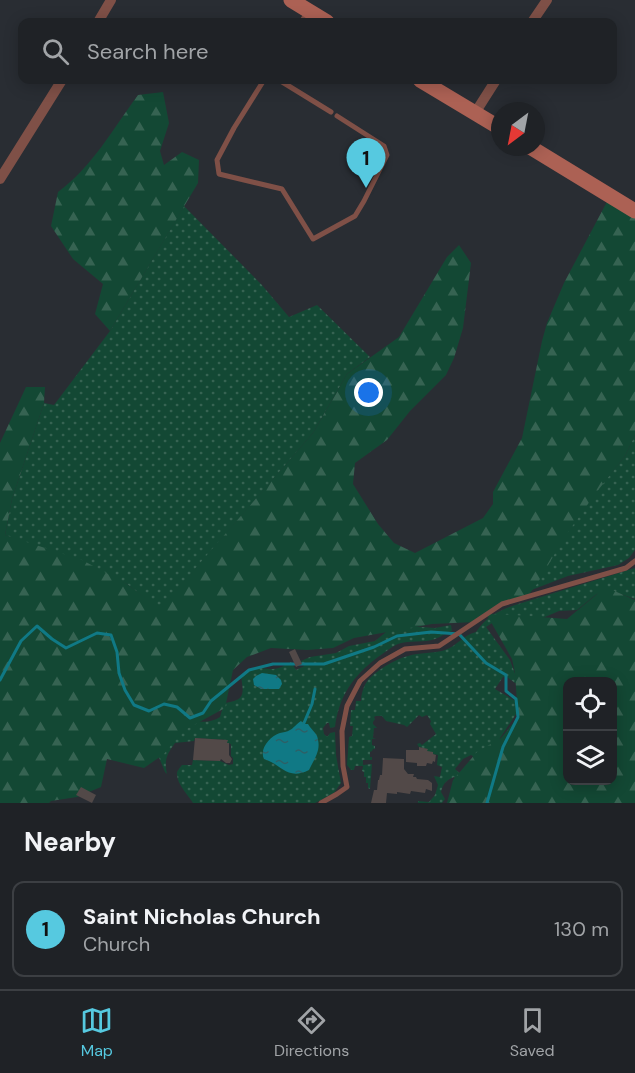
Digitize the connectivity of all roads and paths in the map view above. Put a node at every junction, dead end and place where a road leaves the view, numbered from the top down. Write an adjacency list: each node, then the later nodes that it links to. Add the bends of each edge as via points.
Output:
1 (111, 0): 5 (street)
2 (291, 0): 4 (main road)
3 (547, 0): 6 (street)
4 (305, 17)
5 (100, 18)
6 (535, 18)
7 (60, 84): 15 (street)
8 (262, 84): 9 (lane, via 217,160 219,174 282,189 312,239 355,216 387,155 384,146)
9 (285, 84)
10 (427, 84): 12 (main road)
11 (493, 84): 12 (street)
12 (475, 113): 13 (main road)
13 (491, 123)
14 (545, 156): 16 (main road)
15 (0, 180)
16 (635, 211)
17 (635, 561): 18 (lane, via 626,568 502,604 440,646 405,649 381,663 360,681 347,706 342,731 347,787)
18 (321, 803)

